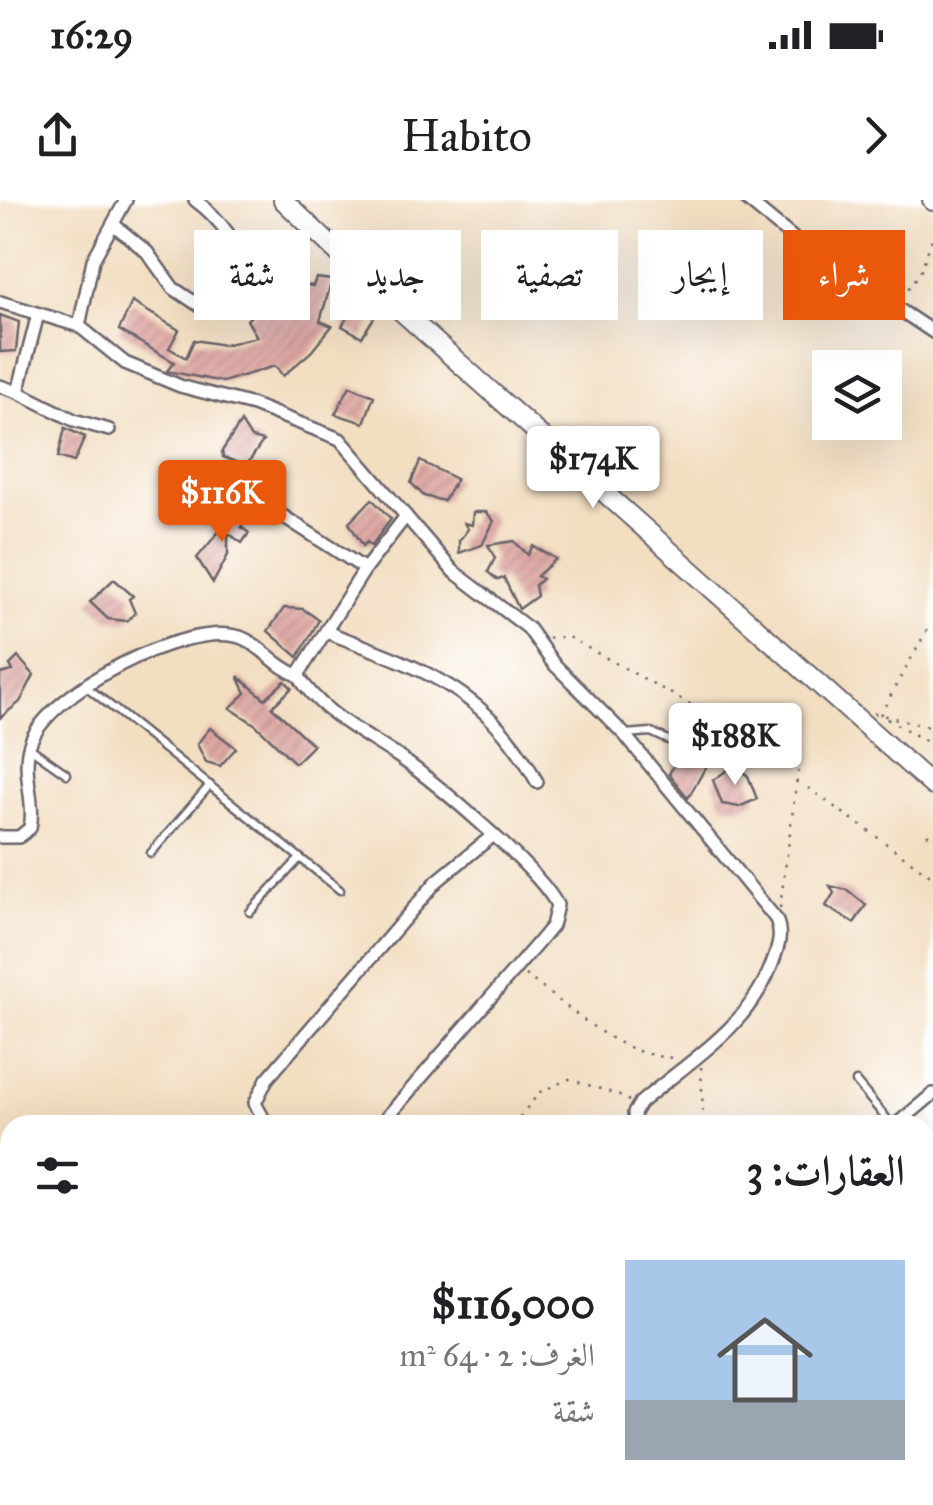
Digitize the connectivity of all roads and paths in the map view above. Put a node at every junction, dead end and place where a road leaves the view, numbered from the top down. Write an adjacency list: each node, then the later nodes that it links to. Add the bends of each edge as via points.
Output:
1 (126, 200): 5 (street)
2 (194, 200): 5 (street, via 245,260 245,277 224,298 200,306 173,288)
3 (283, 200): 37 (street)
4 (747, 200): 6 (street)
5 (113, 224): 12 (street, via 93,260)
6 (783, 230)
7 (933, 236): 8 (path)
8 (905, 292)
9 (0, 302): 11 (street)
10 (905, 313): 13 (street)
11 (38, 314): 12 (street); 15 (street)
12 (80, 326): 18 (street, via 152,374 340,439)
13 (933, 332)
14 (0, 386): 15 (street)
15 (18, 392): 16 (street)
16 (109, 430)
17 (238, 486): 19 (street)
18 (406, 516): 19 (street); 22 (street, via 454,571)
19 (366, 569): 21 (street)
20 (927, 630): 26 (path)
21 (327, 632): 23 (street); 35 (street, via 423,668 480,705 517,744)
22 (536, 638): 28 (path, via 568,637); 29 (street)
23 (298, 675): 24 (street, via 241,638 205,634 147,649); 40 (street, via 339,717 420,771)
24 (87, 688): 31 (street, via 48,717); 36 (lane)
25 (870, 712): 26 (path)
26 (880, 715): 27 (path); 30 (path)
27 (933, 728)
28 (739, 731)
29 (624, 734): 32 (lane, via 651,732); 48 (street)
30 (933, 745)
31 (29, 747): 34 (lane); 41 (street, via 30,828 19,837)
32 (692, 750)
33 (798, 771): 48 (path)
34 (67, 774)
35 (537, 782)
36 (210, 785): 43 (lane); 44 (lane)
37 (933, 786)
38 (808, 788): 45 (path)
39 (926, 834): 42 (path)
40 (491, 837): 49 (street, via 557,905 552,926); 54 (street, via 437,881 267,1079 255,1103)
41 (0, 838)
42 (933, 839)
43 (151, 853)
44 (300, 858): 46 (lane); 47 (lane)
45 (933, 877)
46 (340, 890)
47 (250, 912)
48 (776, 919): 50 (street, via 780,938 758,997)
49 (514, 969): 50 (path, via 623,1046 645,1056); 55 (street)
50 (699, 1055): 53 (street); 58 (path)
51 (856, 1082): 59 (lane)
52 (933, 1094): 60 (street)
53 (636, 1108): 56 (path, via 623,1096 569,1079 540,1092); 57 (street)
54 (262, 1115)
55 (389, 1115)
56 (521, 1115)
57 (636, 1115)
58 (702, 1115)
59 (885, 1115)
60 (907, 1115)

